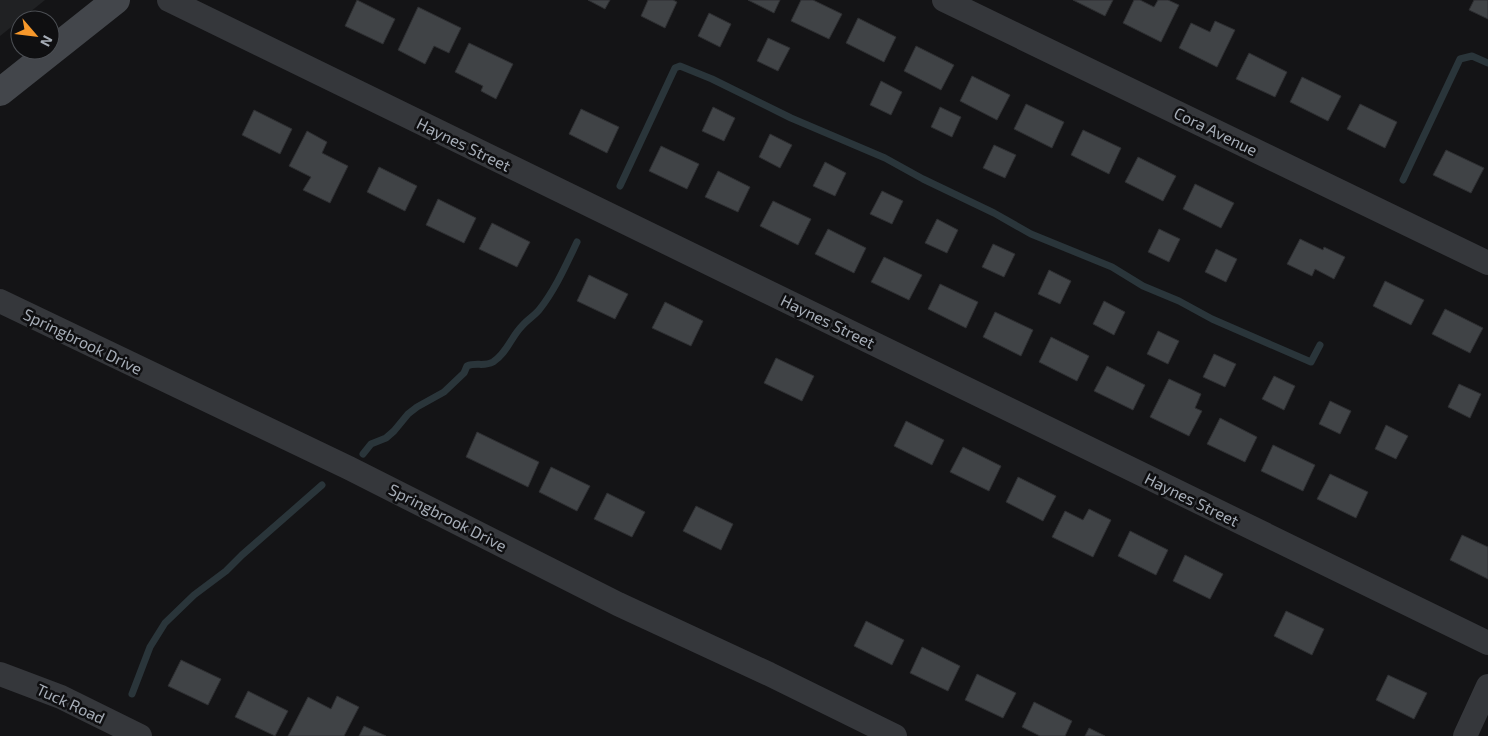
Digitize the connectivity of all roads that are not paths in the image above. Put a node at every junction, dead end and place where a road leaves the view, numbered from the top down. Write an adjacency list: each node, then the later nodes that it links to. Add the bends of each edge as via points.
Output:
1 (116, 0): 4 (street)
2 (169, 0): 7 (street, Haynes Street)
3 (944, 0): 5 (street, Cora Avenue)
4 (0, 92)
5 (1488, 263)
6 (0, 301): 11 (street, Springbrook Drive)
7 (1488, 643)
8 (0, 674): 10 (street, Tuck Road, via 61,697)
9 (1488, 686): 12 (street)
10 (140, 736)
11 (895, 736)
12 (1465, 736)

